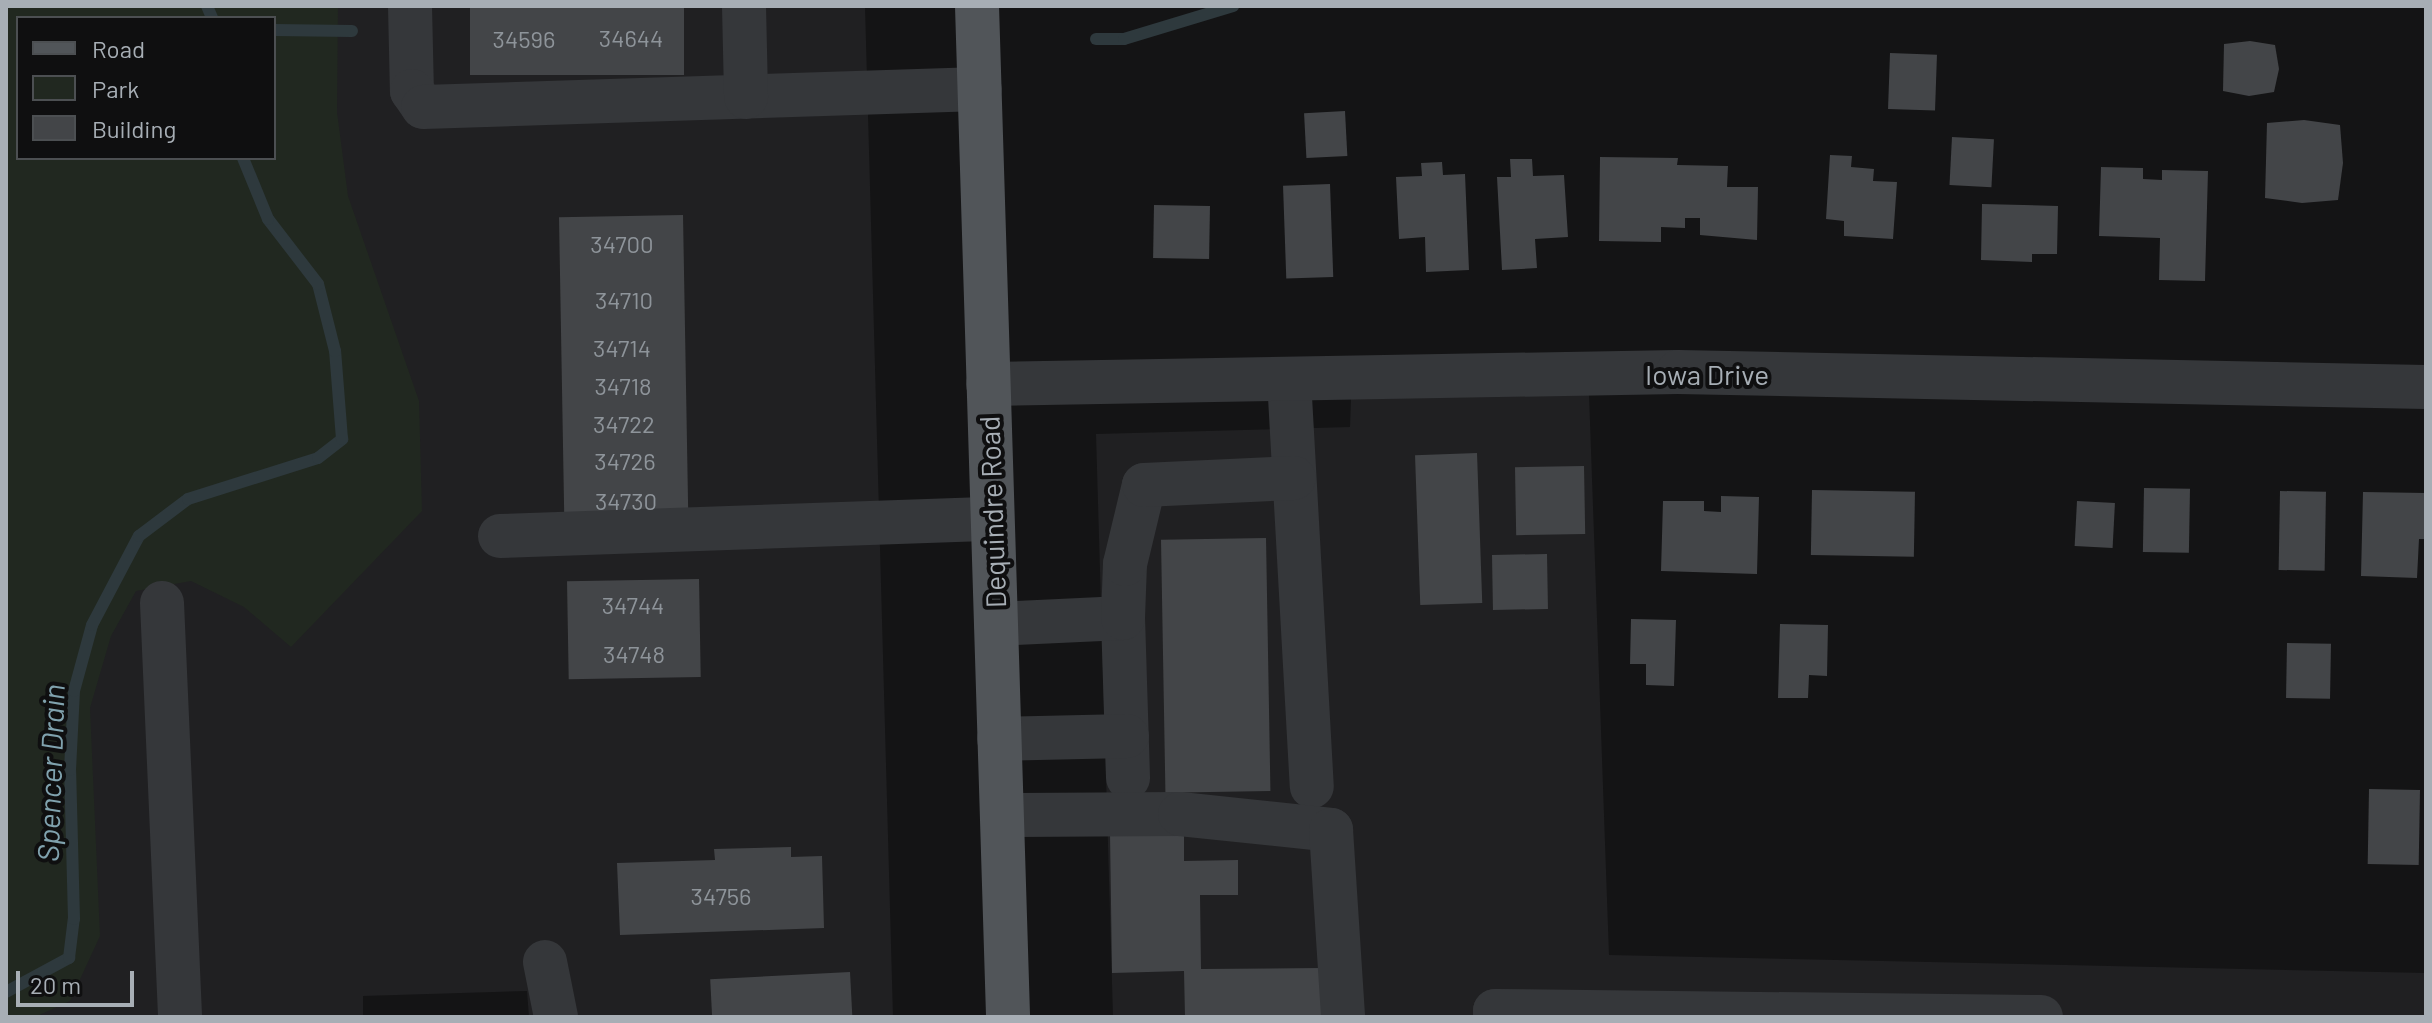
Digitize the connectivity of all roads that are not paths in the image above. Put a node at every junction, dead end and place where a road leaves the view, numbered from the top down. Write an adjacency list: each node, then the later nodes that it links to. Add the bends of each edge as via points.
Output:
1 (410, 6): 5 (street, via 412,91 423,107)
2 (744, 6): 5 (street)
3 (977, 6): 4 (main road, Dequindre Road)
4 (980, 89): 5 (street); 7 (main road, Dequindre Road)
5 (746, 97)
6 (1289, 379): 7 (street, Iowa Drive); 8 (street, Iowa Drive, via 1678,372); 9 (street)
7 (988, 384): 10 (main road, Dequindre Road)
8 (2426, 387)
9 (1294, 478): 13 (street, via 1144,485 1125,564); 16 (street)
10 (992, 519): 11 (street); 14 (main road, Dequindre Road)
11 (500, 536)
12 (162, 603): 20 (street)
13 (1123, 618): 14 (street); 15 (street, via 1128,757)
14 (996, 624): 15 (main road, Dequindre Road)
15 (999, 739): 17 (main road, Dequindre Road)
16 (1312, 786)
17 (1002, 815): 22 (main road, Dequindre Road); 23 (street, via 1180,814 1331,830)
18 (545, 962): 21 (street)
19 (1757, 1015): 24 (street, via 1495,1011); 25 (street)
20 (180, 1017)
21 (556, 1017)
22 (1008, 1017)
23 (1343, 1017)
24 (1495, 1017)
25 (2031, 1017): 26 (street)
26 (2041, 1017)

